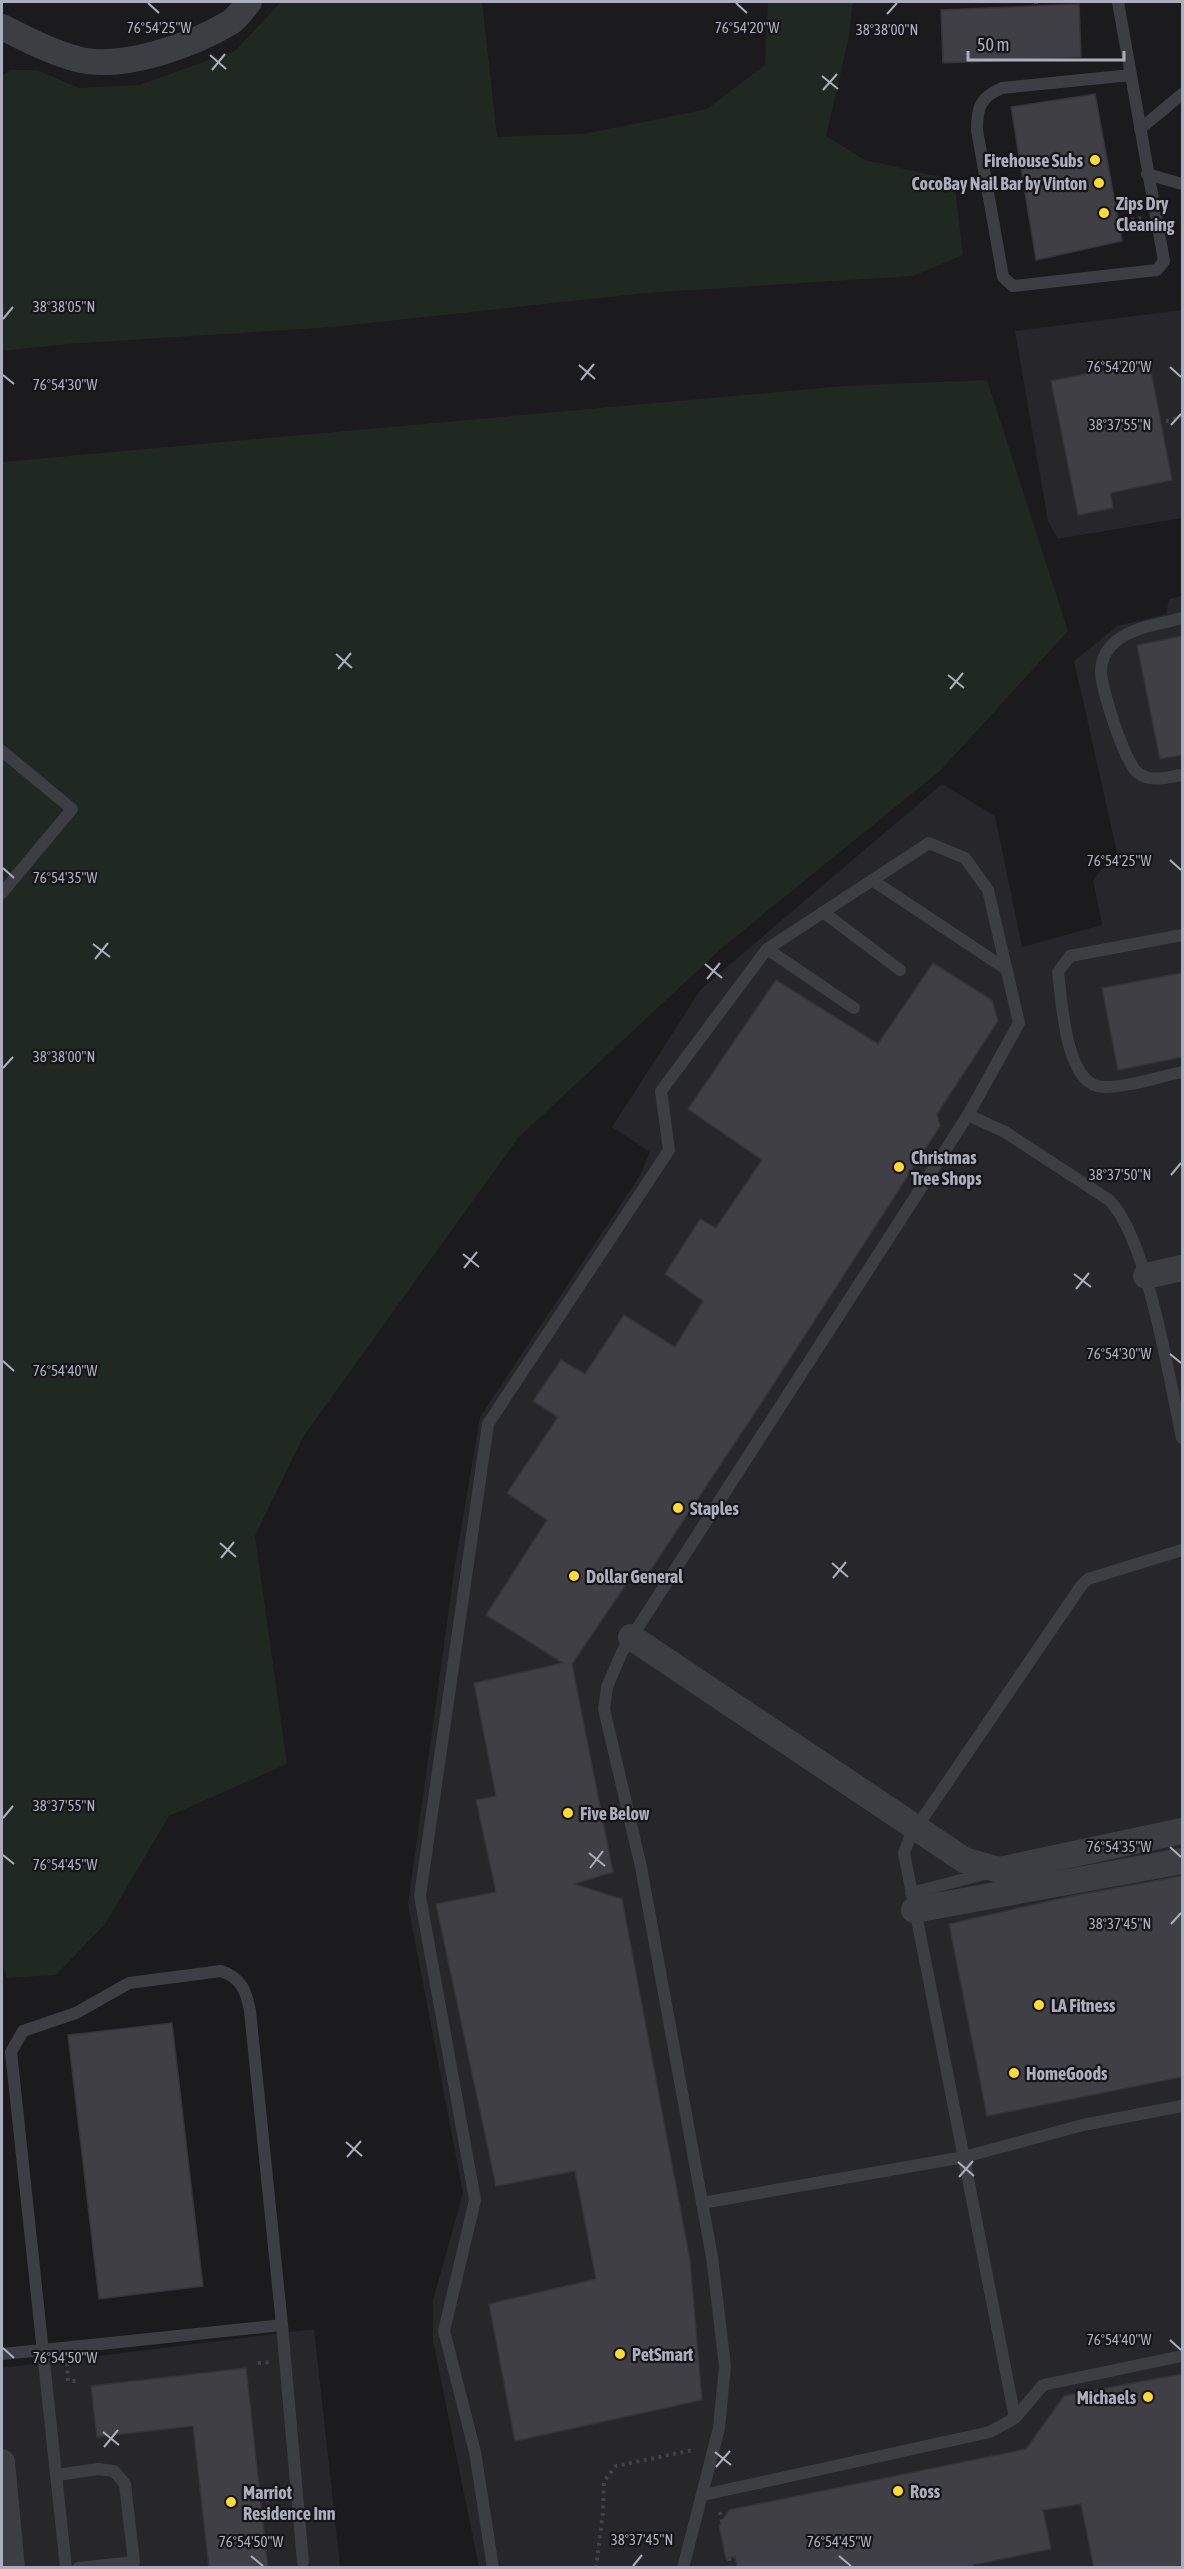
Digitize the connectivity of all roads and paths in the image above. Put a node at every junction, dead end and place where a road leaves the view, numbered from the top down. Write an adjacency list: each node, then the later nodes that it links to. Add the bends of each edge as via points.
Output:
1 (249, 2): 3 (street, via 233,21 172,50 107,62 79,60)
2 (1118, 2): 4 (lane)
3 (2, 27)
4 (1131, 75): 6 (lane); 7 (lane, via 1002,88 988,94 977,108 977,130 1003,277 1013,286 1157,270 1164,261)
5 (1182, 94): 6 (lane)
6 (1140, 129): 7 (lane)
7 (1148, 174): 8 (lane)
8 (1182, 184)
9 (1182, 417): 10 (path)
10 (1166, 421)
11 (1182, 618): 14 (lane, via 1129,633 1112,645 1102,659 1101,674 1127,761 1149,778)
12 (2, 750): 16 (lane, via 72,809)
13 (1182, 763): 14 (lane)
14 (1177, 776)
15 (872, 880): 17 (lane); 20 (lane); 20 (lane, via 928,843 965,858 988,890)
16 (2, 893)
17 (823, 912): 19 (lane); 21 (lane)
18 (1182, 935): 23 (lane, via 1070,956 1058,972 1073,1061 1086,1080 1103,1088)
19 (767, 949): 22 (lane); 58 (lane, via 661,1091 669,1150 488,1424 420,1896 475,2200 444,2331 475,2452)
20 (1006, 969): 24 (lane, via 1019,1023)
21 (900, 970)
22 (854, 1008)
23 (1182, 1072)
24 (968, 1115): 26 (lane, via 1005,1132 1109,1200 1121,1211); 29 (lane)
25 (1182, 1268): 26 (street)
26 (1146, 1276): 27 (lane)
27 (1182, 1438)
28 (1182, 1550): 30 (lane, via 1088,1579 1081,1586)
29 (631, 1637): 30 (street); 39 (lane, via 607,1687 604,1709 641,1867)
30 (917, 1826): 34 (street, via 964,1860); 36 (lane, via 904,1853)
31 (1182, 1831): 32 (street)
32 (1072, 1854): 34 (street); 35 (lane)
33 (1182, 1861): 35 (street)
34 (999, 1870): 36 (lane)
35 (1078, 1880): 36 (street)
36 (913, 1902): 38 (lane)
37 (1182, 2106): 38 (lane, via 1083,2125)
38 (964, 2157): 39 (lane); 46 (lane)
39 (702, 2203): 50 (lane, via 725,2366 719,2428)
40 (282, 2325): 41 (lane); 41 (lane, via 246,1991 231,1975 221,1971 129,1983 76,2013 23,2031 16,2039 11,2052); 54 (lane)
41 (44, 2350): 42 (lane); 49 (lane)
42 (2, 2354)
43 (1182, 2356): 46 (lane, via 1043,2385)
44 (67, 2362): 45 (path, via 68,2382)
45 (77, 2381)
46 (1016, 2418): 50 (lane, via 990,2432)
47 (693, 2450): 59 (path, via 616,2466 604,2481)
48 (2, 2462): 55 (street)
49 (57, 2475): 56 (lane); 57 (lane, via 98,2469 114,2471 125,2484 134,2562)
50 (703, 2495): 60 (lane)
51 (720, 2512): 52 (path)
52 (722, 2522)
53 (729, 2558): 61 (path)
54 (303, 2562)
55 (12, 2568)
56 (66, 2568)
57 (78, 2568)
58 (493, 2568)
59 (596, 2568)
60 (683, 2568)
61 (730, 2568)

